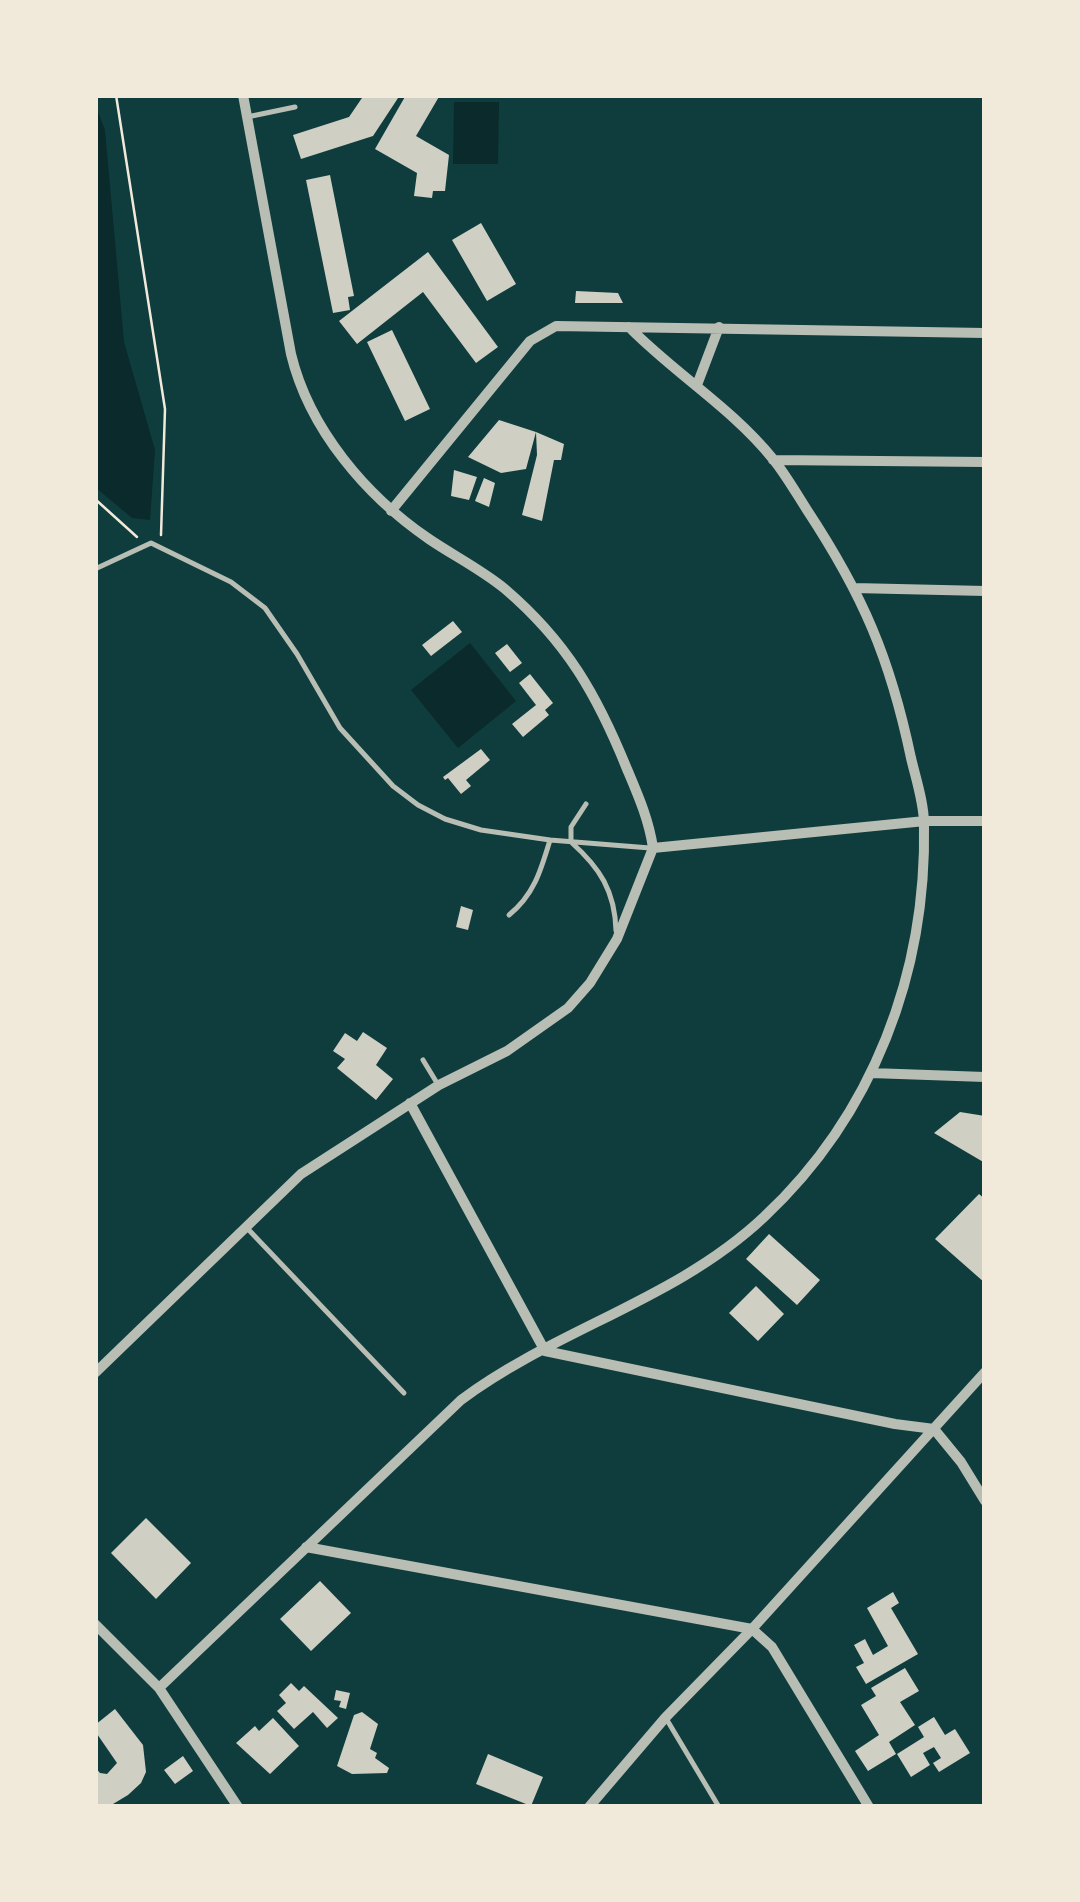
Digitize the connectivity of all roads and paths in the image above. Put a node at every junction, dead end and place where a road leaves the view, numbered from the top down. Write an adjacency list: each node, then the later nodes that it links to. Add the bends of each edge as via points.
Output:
1 (116, 95): 14 (path, via 165,409)
2 (244, 95): 4 (street)
3 (295, 107): 4 (lane)
4 (247, 116): 12 (street, via 300,387 338,450)
5 (629, 326): 6 (street); 8 (street); 12 (street, via 556,326 538,334)
6 (719, 326): 7 (street); 8 (street)
7 (985, 333)
8 (697, 385): 9 (street)
9 (773, 460): 10 (street); 16 (street)
10 (985, 462)
11 (95, 499): 13 (path)
12 (392, 511): 23 (street, via 489,577 560,644 605,713)
13 (137, 537)
14 (161, 547): 15 (lane, via 151,543); 21 (lane, via 231,582 264,608 340,728 408,799 470,828)
15 (95, 569)
16 (854, 588): 17 (street); 19 (street, via 900,702)
17 (985, 591)
18 (586, 804): 22 (lane, via 570,827)
19 (924, 821): 20 (street); 23 (street); 27 (street, via 909,978)
20 (985, 821)
21 (550, 840): 22 (lane); 24 (lane, via 538,878)
22 (571, 842): 23 (lane); 25 (lane, via 603,875 616,911)
23 (653, 848): 25 (street)
24 (509, 915)
25 (617, 940): 29 (street, via 568,1008 507,1051)
26 (423, 1060): 29 (lane)
27 (871, 1073): 28 (street); 32 (street, via 842,1129 762,1219 715,1258)
28 (985, 1076)
29 (438, 1085): 30 (street)
30 (410, 1103): 31 (street, via 301,1174); 32 (street)
31 (246, 1227): 34 (street); 35 (lane)
32 (544, 1351): 36 (street); 38 (street, via 461,1400)
33 (985, 1372): 36 (street)
34 (95, 1373)
35 (404, 1394)
36 (934, 1429): 37 (street); 40 (street)
37 (985, 1501)
38 (306, 1546): 40 (street); 41 (street)
39 (95, 1624): 41 (street)
40 (752, 1629): 42 (street); 46 (street, via 772,1647)
41 (159, 1688): 43 (street)
42 (665, 1718): 44 (street); 45 (lane)
43 (238, 1807)
44 (589, 1807)
45 (719, 1807)
46 (870, 1807)

